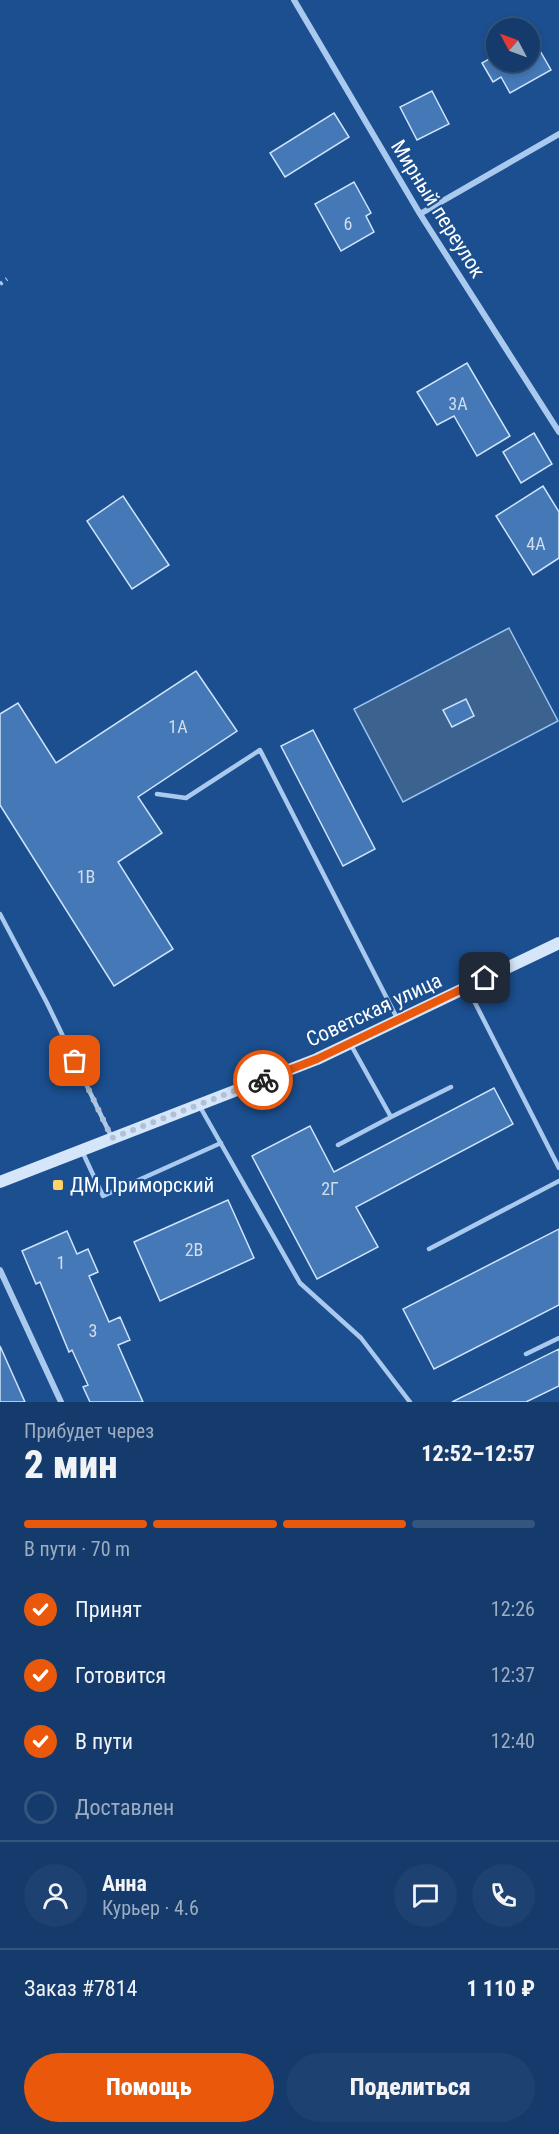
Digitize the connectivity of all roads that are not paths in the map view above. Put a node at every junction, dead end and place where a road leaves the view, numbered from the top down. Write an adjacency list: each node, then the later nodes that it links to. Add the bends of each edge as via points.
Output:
1 (294, 0): 3 (street, Мирный переулок)
2 (559, 134): 3 (street)
3 (420, 214): 4 (street, Мирный переулок)
4 (559, 432)
5 (157, 794): 9 (lane, via 186,798 261,750)
6 (0, 914): 14 (lane)
7 (559, 942): 8 (main road, Советская улица)
8 (466, 987): 9 (main road, Советская улица); 18 (lane)
9 (398, 1020): 10 (main road, Советская улица)
10 (349, 1043): 12 (main road, Советская улица); 13 (lane)
11 (451, 1087): 13 (lane)
12 (199, 1105): 14 (main road, Советская улица); 15 (lane)
13 (391, 1117): 16 (lane)
14 (112, 1138): 17 (main road, Советская улица)
15 (221, 1143): 17 (lane, via 103,1196); 26 (lane, via 300,1283 361,1338)
16 (338, 1146)
17 (82, 1151): 20 (main road, Советская улица)
18 (559, 1168)
19 (559, 1181): 21 (lane)
20 (0, 1182)
21 (429, 1249)
22 (0, 1270): 25 (street)
23 (559, 1338): 24 (lane)
24 (526, 1354)
25 (61, 1402)
26 (410, 1402)

